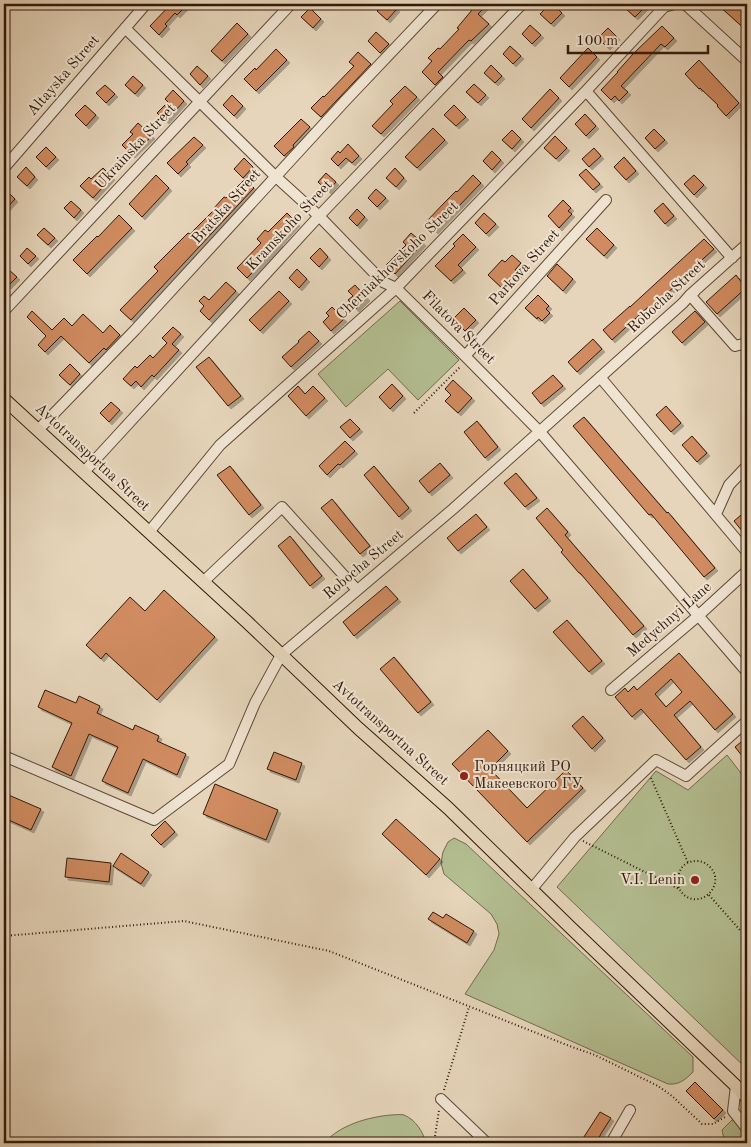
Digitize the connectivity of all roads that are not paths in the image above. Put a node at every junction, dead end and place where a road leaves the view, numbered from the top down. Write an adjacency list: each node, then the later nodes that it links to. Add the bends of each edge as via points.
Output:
1 (146, 4): 7 (street, Altayska Street)
2 (291, 4): 10 (street, Ukrainska Street)
3 (437, 4): 12 (street, Bratska Street)
4 (522, 4): 14 (street, Kramskoho Street)
5 (685, 4): 8 (street)
6 (665, 5): 9 (street, Cherniakhovskoho Street)
7 (125, 28): 10 (street, Filatova Street); 11 (street, Altayska Street)
8 (747, 61)
9 (586, 91): 16 (street); 17 (street, Cherniakhovskoho Street)
10 (200, 101): 12 (street, Filatova Street); 19 (street, Ukrainska Street)
11 (4, 168)
12 (275, 176): 14 (street, Filatova Street); 24 (street, Bratska Street, via 135,330)
13 (606, 200): 21 (street, Parkova Street)
14 (319, 216): 17 (street, Filatova Street, via 383,282); 27 (street, Kramskoho Street)
15 (747, 244): 16 (street, Robocha Street)
16 (732, 258): 18 (street, Robocha Street)
17 (396, 288): 21 (street, Filatova Street); 29 (street, Cherniakhovskoho Street, via 220,445)
18 (690, 295): 20 (street, via 735,346); 22 (street, Robocha Street)
19 (4, 311)
20 (747, 343)
21 (467, 357): 25 (street, Filatova Street)
22 (600, 378): 25 (street, Robocha Street); 28 (street)
23 (4, 399): 24 (main road, Avtotransportna Street)
24 (38, 430): 27 (main road, Avtotransportna Street)
25 (540, 432): 33 (street, Robocha Street); 34 (street, Filatova Street)
26 (747, 466): 28 (street, via 729,485)
27 (84, 472): 29 (main road, Avtotransportna Street)
28 (716, 514): 30 (street)
29 (149, 532): 32 (main road, Avtotransportna Street)
30 (747, 552)
31 (747, 571): 34 (street, Medychnyi Lane)
32 (203, 582): 33 (street, via 282,506); 35 (main road, Avtotransportna Street)
33 (357, 590): 35 (street, Robocha Street)
34 (698, 616): 36 (street, Filatova Street); 37 (street, Medychnyi Lane)
35 (281, 655): 39 (street, Robocha Street, via 255,703 229,764 154,820); 40 (main road, Avtotransportna Street, via 448,808)
36 (747, 672)
37 (611, 690)
38 (747, 722): 40 (street, via 686,776 656,760 575,837)
39 (4, 756)
40 (531, 890): 41 (main road, Avtotransportna Street)
41 (736, 1086): 42 (main road, Avtotransportna Street); 45 (street, via 733,1111)
42 (747, 1098)
43 (441, 1099): 46 (street)
44 (630, 1110): 47 (street)
45 (747, 1129)
46 (487, 1143)
47 (611, 1143)

